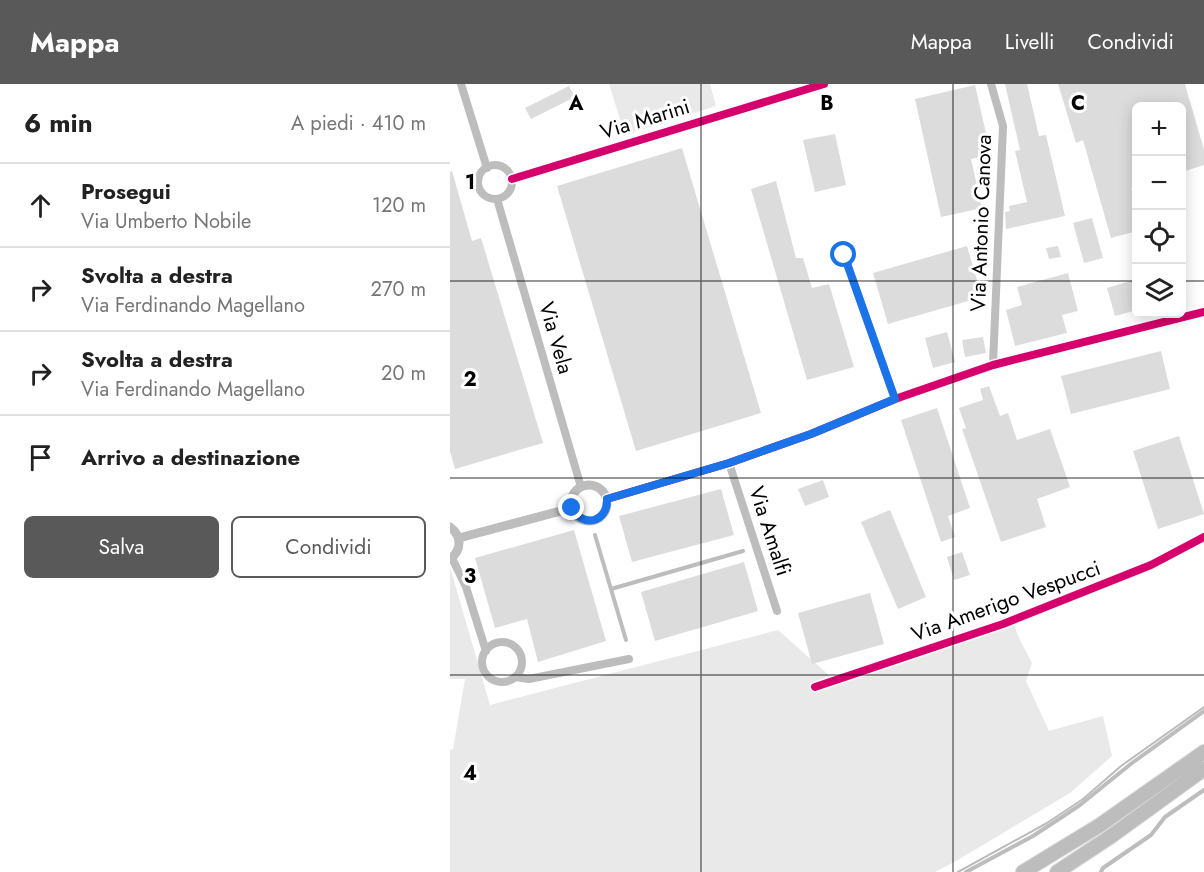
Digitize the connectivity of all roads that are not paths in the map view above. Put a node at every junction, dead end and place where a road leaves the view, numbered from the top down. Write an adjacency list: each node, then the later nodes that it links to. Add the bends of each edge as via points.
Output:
1 (461, 84): 5 (street, Via Vela)
2 (824, 84): 4 (street, Via Marini)
3 (992, 84): 10 (street, Via Antonio Canova, via 1003,126)
4 (812, 86): 6 (street, Via Marini)
5 (487, 168): 6 (street, via 502,167); 7 (street, Via Vela, via 479,176 479,187 486,196)
6 (512, 179): 7 (street, via 510,190)
7 (496, 199): 13 (street, Via Vela)
8 (844, 255): 11 (street)
9 (1204, 312): 10 (street)
10 (993, 365): 11 (street)
11 (895, 399): 12 (street)
12 (729, 463): 14 (street); 23 (street, Via Amalfi)
13 (581, 486): 14 (street, via 597,486); 15 (street, via 572,498)
14 (607, 499): 15 (street, via 606,511 591,521 579,518)
15 (572, 508): 19 (street)
16 (450, 527): 19 (street)
17 (595, 535): 22 (lane)
18 (1204, 537): 28 (street, Via Amerigo Vespucci, via 1151,565 1003,624)
19 (459, 538): 21 (street, via 459,549)
20 (743, 551): 22 (lane)
21 (451, 559): 25 (street, via 466,586)
22 (611, 589): 24 (lane)
23 (777, 611)
24 (626, 640)
25 (486, 651): 27 (street, via 483,669 491,679 504,682); 27 (street, via 496,643 515,647 521,665)
26 (629, 659): 27 (street, via 529,680)
27 (515, 677)
28 (815, 687)
29 (1204, 711): 33 (lane, via 1073,810)
30 (1204, 752): 34 (highway, via 1100,825)
31 (1204, 769): 35 (highway)
32 (1204, 790): 36 (lane, via 1165,817 1151,835)
33 (966, 872)
34 (1023, 872)
35 (1057, 872)
36 (1101, 872)

